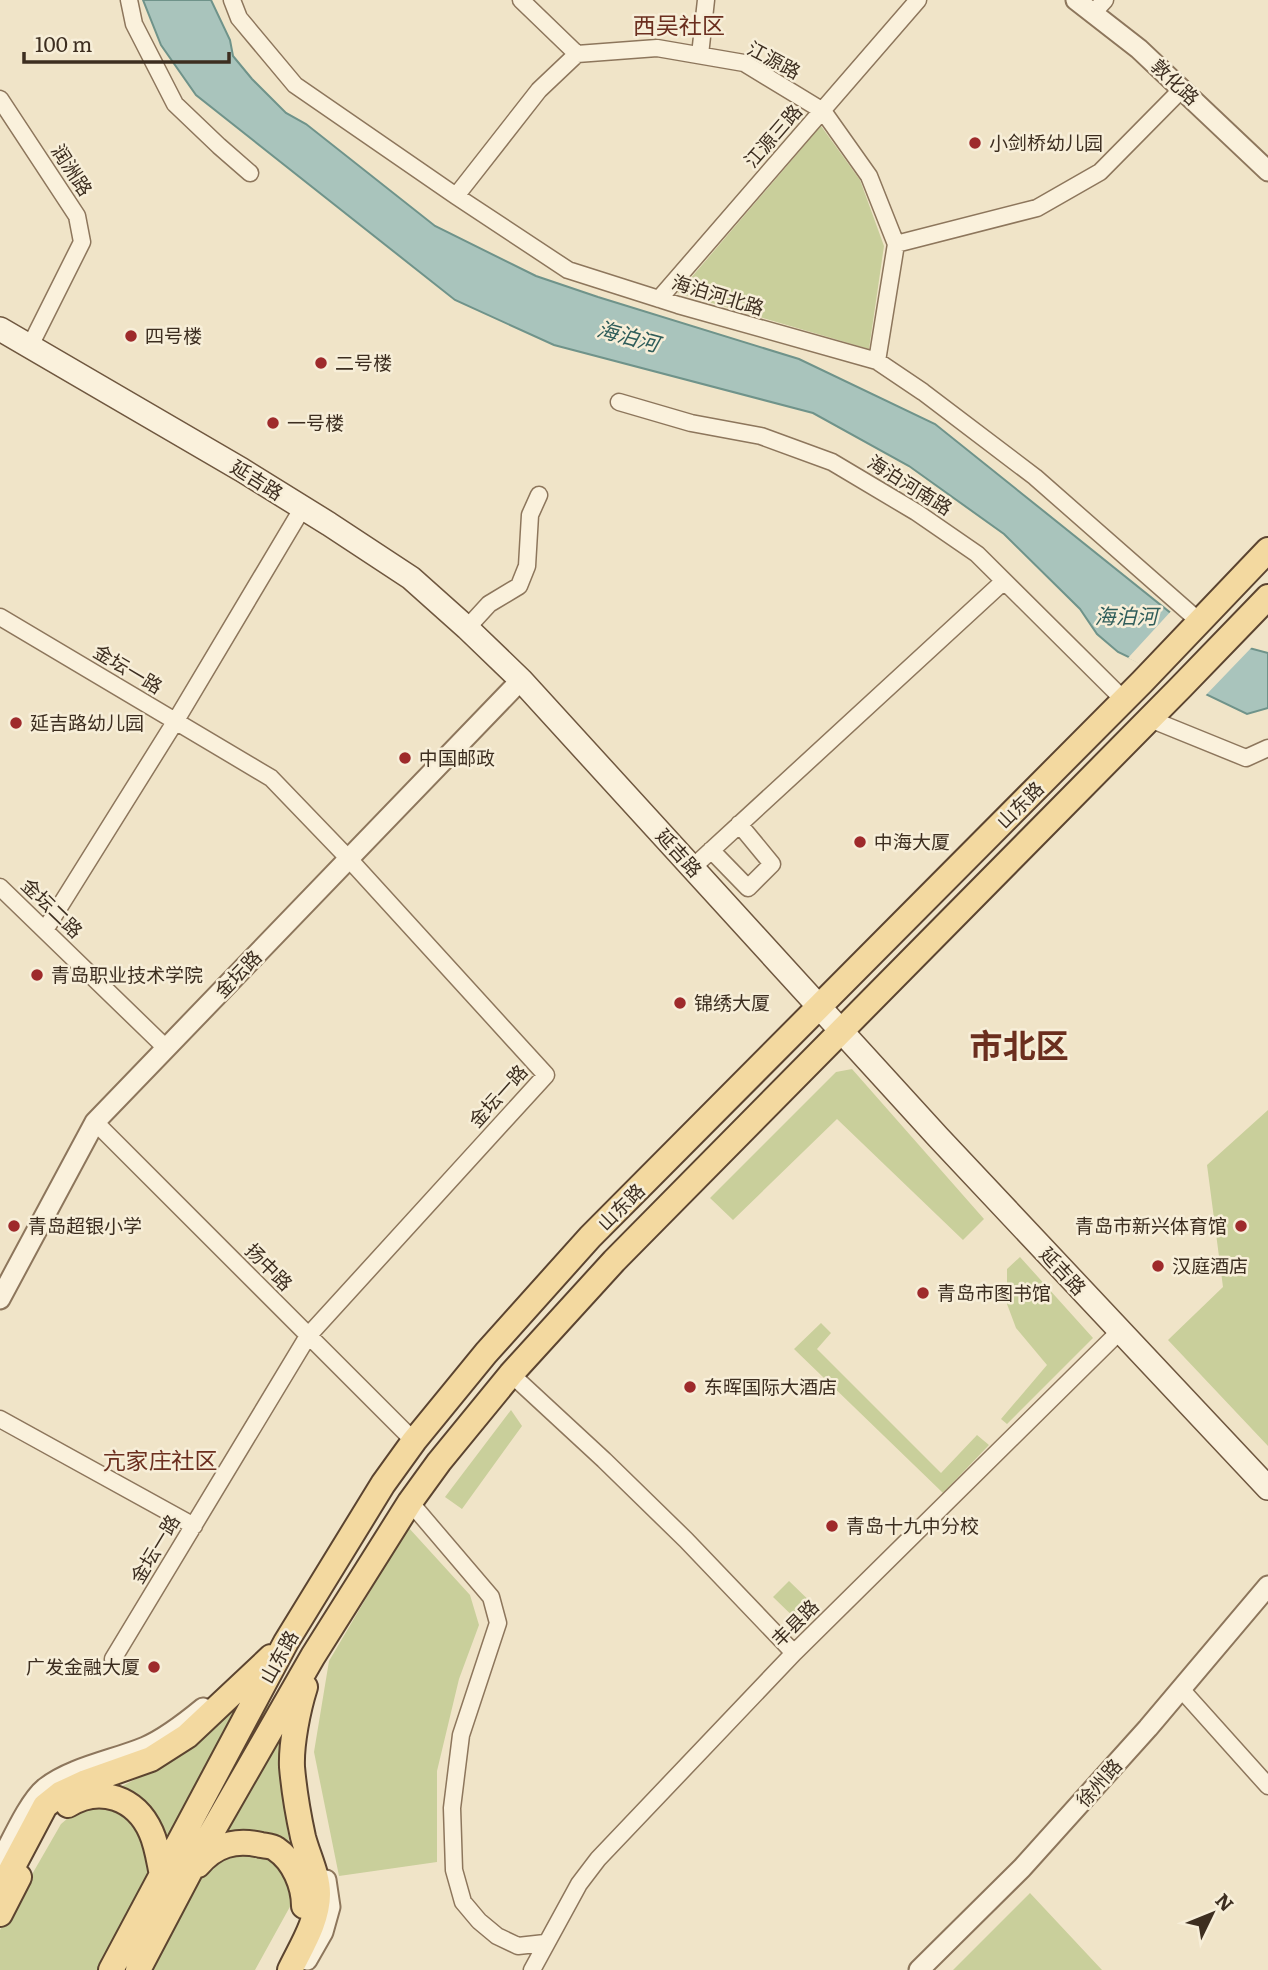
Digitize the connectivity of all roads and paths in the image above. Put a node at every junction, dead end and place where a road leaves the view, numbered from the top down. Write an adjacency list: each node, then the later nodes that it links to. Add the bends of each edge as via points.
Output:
1 (129, 0): 14 (street, via 134,24 175,104)
2 (232, 0): 15 (street, 海泊河北路, via 239,18 295,85)
3 (521, 0): 8 (street)
4 (706, 0): 9 (street)
5 (918, 0): 12 (street, 江源三路)
6 (1076, 0): 7 (street, 敦化路)
7 (1099, 7): 10 (street, 敦化路)
8 (577, 54): 9 (street, 江源路, via 657,48); 15 (street, via 538,90)
9 (700, 55): 12 (street, 江源路, via 744,63)
10 (1182, 89): 13 (street, 敦化路); 16 (street, via 1100,172 1037,208)
11 (1, 104): 19 (street, 润洲路, via 77,216 82,242)
12 (823, 111): 16 (street, 江源路, via 869,176); 17 (street, 江源三路)
13 (1268, 171)
14 (250, 173)
15 (456, 196): 17 (street, 海泊河北路, via 568,270)
16 (897, 244): 20 (street)
17 (660, 299): 20 (street, 海泊河北路)
18 (0, 329): 19 (main road, 延吉路)
19 (30, 346): 23 (main road, 延吉路)
20 (877, 361): 28 (street, 海泊河北路, via 1035,477)
21 (619, 402): 25 (street, 海泊河南路, via 691,423 761,436 832,462 977,554)
22 (539, 495): 29 (street, via 530,515 527,566 519,586 489,604)
23 (302, 509): 29 (main road, 延吉路, via 411,578); 33 (street)
24 (1268, 550): 28 (main road, 山东路)
25 (1004, 581): 31 (street, 海泊河南路); 35 (street)
26 (1268, 597): 32 (main road, 山东路)
27 (0, 617): 33 (street, 金坛一路)
28 (1200, 622): 31 (main road, 山东路)
29 (467, 628): 30 (main road, 延吉路)
30 (521, 680): 37 (street, 金坛路); 38 (main road, 延吉路)
31 (1124, 700): 41 (main road, 山东路)
32 (1150, 719): 34 (street, via 1246,758); 42 (main road, 山东路)
33 (175, 722): 37 (street, 金坛一路, via 271,778); 40 (street)
34 (1268, 748)
35 (739, 824): 36 (street); 36 (street, via 772,864 748,888)
36 (711, 850): 38 (street)
37 (349, 859): 43 (street, 金坛路); 47 (street, 金坛一路, via 546,1075)
38 (692, 868): 41 (main road, 延吉路)
39 (0, 887): 40 (street, 金坛二路)
40 (45, 930): 43 (street, 金坛二路)
41 (819, 1007): 42 (main road, 延吉路); 50 (main road, 山东路, via 590,1237)
42 (841, 1031): 46 (main road, 延吉路); 48 (main road, 山东路, via 614,1261)
43 (166, 1048): 44 (street, 金坛路)
44 (95, 1122): 45 (street, 金坛路); 47 (street, 扬中路)
45 (0, 1299)
46 (1119, 1332): 51 (main road, 延吉路); 56 (street, 丰县路)
47 (308, 1336): 50 (street, 扬中路); 53 (street, 金坛一路)
48 (511, 1374): 52 (main road, 山东路); 56 (street, via 668,1522)
49 (0, 1419): 53 (street)
50 (414, 1441): 55 (main road, 山东路)
51 (1268, 1488)
52 (410, 1502): 57 (main road, 山东路); 67 (street, via 491,1597 498,1623 459,1747 452,1808 454,1870 463,1902 479,1921 507,1941 518,1946)
53 (194, 1526): 58 (street, 金坛一路)
54 (1268, 1586): 59 (street, 徐州路)
55 (286, 1642): 62 (street, via 190,1719 148,1746 44,1788); 63 (main road, 山东路); 65 (main road, via 187,1736 151,1759 86,1782 45,1806)
56 (794, 1653): 67 (street, 丰县路, via 598,1860)
57 (313, 1656): 60 (main road); 64 (main road, 山东路)
58 (113, 1659)
59 (1181, 1689): 61 (street); 74 (street, 徐州路, via 1022,1868)
60 (298, 1717): 71 (main road, via 292,1765 318,1895 311,1927); 72 (street, via 306,1800 330,1907 323,1932)
61 (1268, 1786)
62 (0, 1862)
63 (162, 1875): 66 (main road, via 150,1830 127,1803 98,1795 78,1799 48,1823); 68 (main road, 山东路)
64 (188, 1876): 69 (main road, 山东路); 70 (main road, via 206,1855 232,1842 275,1848 287,1859 302,1887 304,1903 302,1920)
65 (0, 1891)
66 (0, 1914)
67 (545, 1943): 73 (street, 丰县路)
68 (111, 1970)
69 (138, 1970)
70 (277, 1970)
71 (290, 1970)
72 (301, 1970)
73 (531, 1970)
74 (919, 1970)

